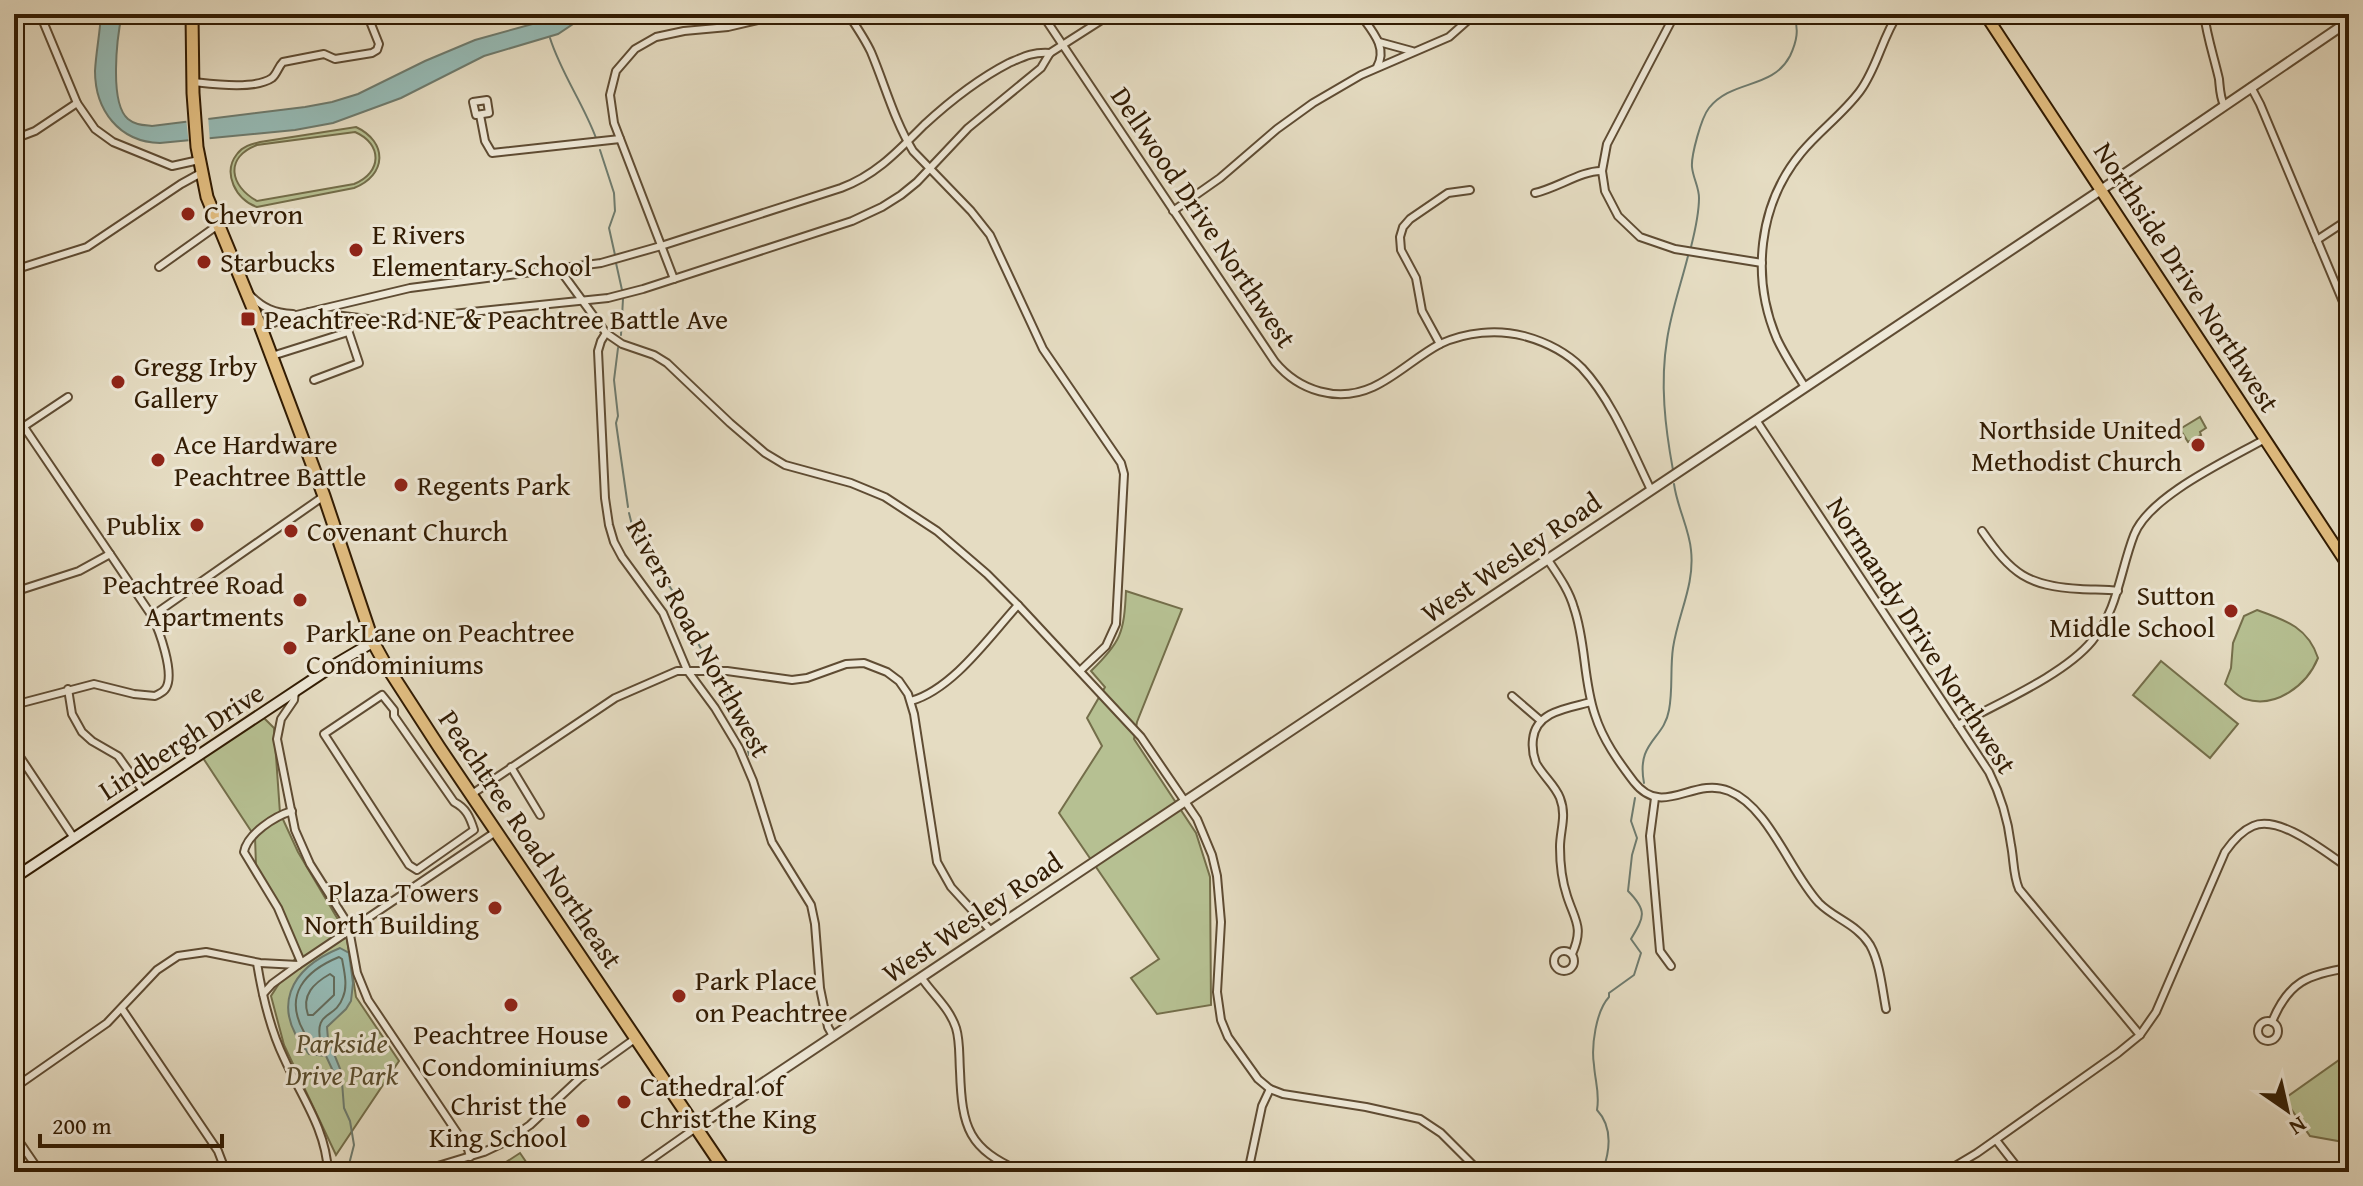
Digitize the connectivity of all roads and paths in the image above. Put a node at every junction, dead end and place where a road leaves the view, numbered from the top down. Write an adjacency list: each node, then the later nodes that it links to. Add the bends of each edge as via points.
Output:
1 (40, 14): 22 (street)
2 (192, 14): 21 (highway, Peachtree Road Northeast)
3 (367, 14): 21 (street, via 379,44 372,53 283,62 269,80)
4 (783, 14): 26 (street, via 669,33 635,49 622,61 612,83 611,109)
5 (848, 14): 27 (street, via 870,50)
6 (1042, 14): 16 (street, Dellwood Drive Northwest)
7 (1111, 14): 16 (street)
8 (1360, 14): 15 (street)
9 (1475, 14): 17 (street, via 1449,37)
10 (1675, 14): 31 (street, via 1610,135)
11 (1898, 14): 41 (street, via 1861,90 1798,156 1778,189 1767,216)
12 (1985, 14): 34 (main road, Northside Drive Northwest)
13 (2204, 14): 23 (street)
14 (2349, 21): 20 (street, West Wesley Road)
15 (1379, 42): 17 (street); 19 (street)
16 (1063, 45): 18 (street); 36 (street, Dellwood Drive Northwest)
17 (1416, 52): 19 (street)
18 (1050, 53): 27 (street, via 1033,52 985,77); 30 (street, via 1041,68 968,128)
19 (1377, 68): 36 (street, via 1298,113)
20 (2251, 87): 23 (street, West Wesley Road); 39 (street)
21 (193, 88): 29 (highway, Peachtree Road Northeast)
22 (77, 103): 25 (street); 28 (street, via 104,136)
23 (2224, 105): 34 (street, West Wesley Road)
24 (480, 115): 26 (street, via 492,153)
25 (14, 139)
26 (620, 139): 40 (street)
27 (908, 142): 30 (street); 40 (street, via 852,184)
28 (172, 166): 29 (street); 32 (street)
29 (200, 167): 32 (street); 38 (highway, Peachtree Road Northeast)
30 (930, 168): 45 (street, via 901,195 866,215); 78 (street, via 990,235 1038,341 1116,453 1124,474 1116,624 1106,646)
31 (1602, 171): 35 (street, via 1586,172); 41 (street, via 1613,208 1640,237 1675,249)
32 (179, 178): 43 (street, via 87,247)
33 (1470, 190): 57 (street, via 1448,193 1410,219 1400,237 1422,311)
34 (2100, 190): 60 (street, West Wesley Road); 65 (main road, Northside Drive Northwest)
35 (1535, 193)
36 (1173, 211): 57 (street, Dellwood Drive Northwest, via 1275,362 1303,386 1332,394 1363,391)
37 (2349, 219): 39 (street)
38 (218, 225): 42 (street); 46 (highway, Peachtree Road Northeast)
39 (2317, 240): 48 (street)
40 (661, 246): 44 (street); 45 (street)
41 (1762, 263): 60 (street, via 1772,324)
42 (159, 267)
43 (14, 270)
44 (560, 270): 49 (street); 50 (street, via 424,285)
45 (674, 279): 49 (street)
46 (246, 291): 51 (street, via 272,311); 54 (highway, Peachtree Road Northeast)
47 (2349, 294): 48 (street)
48 (2341, 298): 52 (street)
49 (585, 301): 53 (street, via 385,321); 56 (street)
50 (309, 312): 51 (street); 53 (street)
51 (300, 314): 54 (street)
52 (2349, 316)
53 (350, 318): 55 (street)
54 (261, 328): 58 (highway, Peachtree Road Northeast)
55 (348, 332): 58 (street); 59 (street, via 359,363)
56 (606, 333): 74 (street, via 667,363 776,460 851,483 920,518); 77 (street, Rivers Road Northwest, via 598,351 609,525 622,557 663,613)
57 (1440, 344): 66 (street, Dellwood Drive Northwest, via 1470,334 1502,332 1533,338 1564,353 1599,391)
58 (272, 356): 67 (highway, Peachtree Road Northeast)
59 (314, 380)
60 (1805, 387): 62 (street, West Wesley Road)
61 (68, 397): 63 (street)
62 (1756, 420): 66 (street, West Wesley Road); 88 (street, Normandy Drive Northwest)
63 (24, 427): 64 (street); 69 (street)
64 (14, 433)
65 (2265, 439): 71 (main road, Northside Drive Northwest); 72 (street, via 2153,507 2135,533)
66 (1651, 490): 70 (street, West Wesley Road)
67 (324, 496): 75 (street); 76 (highway, Peachtree Road Northeast)
68 (1982, 531): 72 (street, via 2006,563 2032,581)
69 (110, 554): 73 (street, via 79,571); 75 (street)
70 (1548, 560): 83 (street, via 1575,610); 96 (street, West Wesley Road)
71 (2349, 567)
72 (2118, 591): 88 (street, via 2102,628 2076,657)
73 (14, 592)
74 (1018, 605): 78 (street); 82 (street, via 948,682)
75 (152, 616): 79 (street, via 167,667 163,692 148,697 94,684)
76 (373, 642): 80 (main road, Lindbergh Drive); 84 (highway, Peachtree Road Northeast)
77 (687, 670): 82 (street, via 792,680 864,663 893,676); 91 (street, via 615,698); 120 (street, Rivers Road Northwest, via 739,748 772,842 811,905 820,988)
78 (1080, 671): 96 (street, via 1141,737)
79 (68, 689): 85 (street); 93 (street, via 82,732 118,756)
80 (295, 692): 93 (main road, Lindbergh Drive); 97 (street, via 277,739)
81 (1512, 696): 87 (street)
82 (911, 701): 108 (street, via 937,862 951,887)
83 (1591, 702): 87 (street); 95 (street, via 1616,757 1638,787)
84 (411, 704): 86 (street); 94 (highway, Peachtree Road Northeast)
85 (14, 705)
86 (394, 716): 101 (street, via 471,818 474,830); 102 (street, via 382,695 324,734 409,865 417,870)
87 (1541, 721): 109 (street, via 1533,751 1563,806 1564,882 1579,929)
88 (1958, 725): 119 (street, Normandy Drive Northwest, via 1997,787 2019,889)
89 (15, 750): 100 (street)
90 (2349, 760): 92 (street, via 2344,770)
91 (511, 767): 94 (street); 98 (street)
92 (2349, 776)
93 (143, 791): 100 (main road, Lindbergh Drive)
94 (472, 794): 99 (highway, Peachtree Road Northeast)
95 (1655, 798): 112 (street, via 1650,836 1660,951); 117 (street, via 1713,787 1749,802 1817,901 1867,940)
96 (1185, 801): 108 (street, West Wesley Road); 123 (street, via 1205,836 1217,876 1221,1020 1237,1052)
97 (292, 811): 107 (street, via 304,853); 111 (street, via 250,838 244,852 278,908)
98 (540, 815)
99 (497, 831): 103 (street); 121 (highway, Peachtree Road Northeast)
100 (74, 838): 106 (main road, Lindbergh Drive)
101 (437, 856): 102 (street); 103 (street)
102 (425, 864): 105 (street)
103 (442, 868): 105 (street)
104 (2349, 868): 119 (street, via 2277,826 2258,824 2240,834 2225,852 2191,937)
105 (431, 876): 107 (street)
106 (14, 878)
107 (350, 929): 111 (street); 127 (street, via 357,973 368,1000)
108 (991, 931): 114 (street, West Wesley Road)
109 (1572, 954)
110 (257, 963): 111 (street); 115 (street); 116 (street, via 206,952 178,956 157,970)
111 (300, 964): 115 (street)
112 (1671, 966)
113 (2349, 968): 118 (street, via 2313,974 2296,985)
114 (921, 977): 120 (street, West Wesley Road); 134 (street, via 955,1025 971,1134 984,1152)
115 (263, 994): 131 (street, via 282,1053 321,1131)
116 (122, 1009): 122 (street); 130 (street, via 218,1151)
117 (1886, 1009)
118 (2272, 1022)
119 (2140, 1035): 126 (street)
120 (833, 1036): 124 (street, West Wesley Road)
121 (636, 1038): 124 (highway, Peachtree Road Northeast); 127 (street, via 579,1079 517,1135)
122 (14, 1088)
123 (1270, 1089): 135 (street); 136 (street, via 1420,1119)
124 (697, 1127): 128 (highway, Peachtree Road Northeast); 133 (street)
125 (14, 1134): 129 (street)
126 (1996, 1140): 137 (street); 138 (street)
127 (470, 1157): 132 (street)
128 (726, 1171)
129 (40, 1172)
130 (226, 1172)
131 (328, 1172)
132 (418, 1172)
133 (633, 1172)
134 (1022, 1172)
135 (1248, 1172)
136 (1480, 1172)
137 (1945, 1172)
138 (2021, 1172)
139 (2275, 1172): 140 (street)
140 (2286, 1172)

